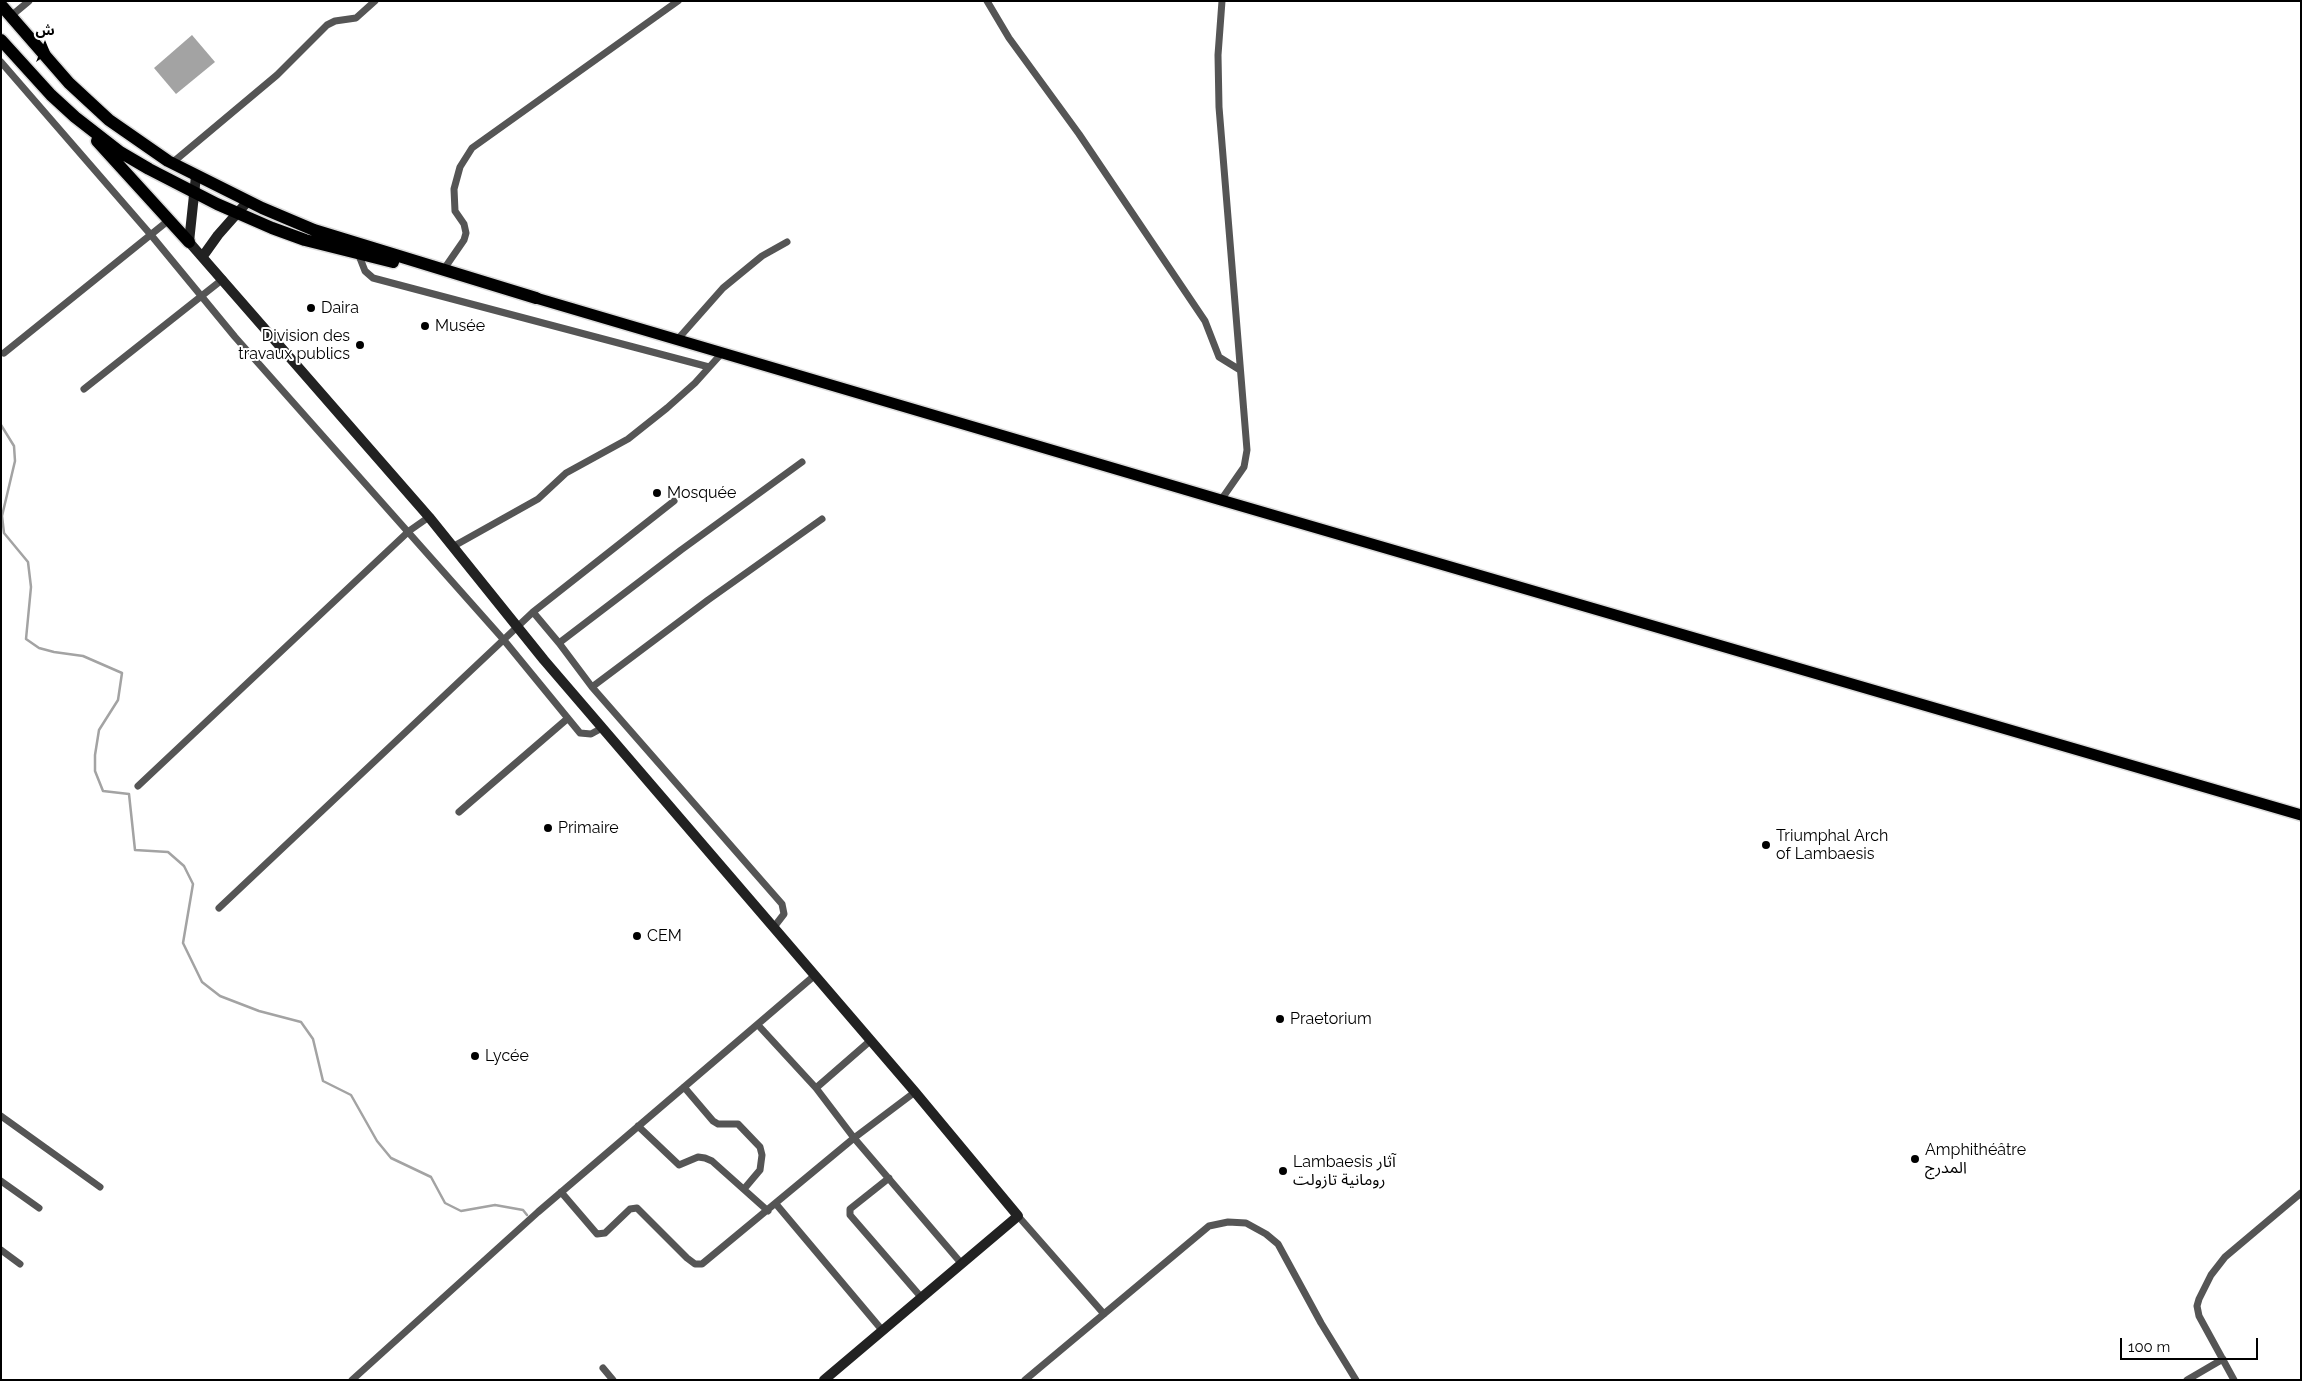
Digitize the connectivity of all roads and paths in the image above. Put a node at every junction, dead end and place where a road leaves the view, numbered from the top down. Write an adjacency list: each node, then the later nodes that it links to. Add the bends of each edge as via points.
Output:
1 (29, 1): 7 (street)
2 (374, 1): 11 (street, via 356,18 334,21 327,26 277,76)
3 (678, 1): 22 (street, via 472,148 460,167 454,189 455,211 466,233)
4 (987, 1): 30 (street, via 1009,38 1079,134 1205,321 1216,352)
5 (1222, 1): 30 (street, via 1219,107)
6 (1, 5): 7 (highway)
7 (10, 16): 11 (highway, via 69,83 109,120)
8 (1, 40): 10 (highway, via 50,95)
9 (1, 62): 17 (street)
10 (75, 117): 13 (highway, via 120,152); 16 (highway)
11 (172, 163): 12 (highway)
12 (196, 176): 13 (street); 14 (highway)
13 (194, 193): 15 (highway); 18 (street)
14 (248, 201): 15 (street); 22 (highway, via 314,230)
15 (238, 213): 20 (highway, via 306,240); 21 (street)
16 (169, 220): 17 (street); 18 (highway)
17 (151, 235): 24 (street); 27 (street)
18 (189, 242): 21 (street)
19 (787, 242): 26 (street, via 762,256 723,288)
20 (357, 253): 25 (highway); 29 (street, via 368,275 384,281)
21 (203, 256): 23 (street)
22 (444, 269): 25 (highway)
23 (223, 279): 24 (street); 35 (street)
24 (201, 295): 31 (street); 37 (street, via 345,463)
25 (536, 298): 26 (main road)
26 (677, 340): 28 (main road)
27 (4, 353)
28 (722, 353): 29 (street); 33 (main road)
29 (709, 367): 38 (street, via 667,408 628,439 566,473 538,498)
30 (1240, 370): 33 (street, via 1246,459)
31 (84, 389)
32 (802, 462): 42 (street)
33 (1221, 500): 48 (main road)
34 (674, 501): 39 (street)
35 (429, 517): 37 (street); 38 (street)
36 (822, 520): 43 (street)
37 (409, 531): 41 (street); 46 (street)
38 (454, 546): 40 (street)
39 (533, 612): 40 (street); 42 (street)
40 (518, 627): 41 (street); 45 (street)
41 (503, 639): 44 (street); 49 (street)
42 (560, 643): 43 (street)
43 (592, 687): 50 (street, via 782,904 784,914)
44 (567, 719): 45 (street, via 580,733 591,734); 47 (street)
45 (602, 728): 50 (street)
46 (138, 786)
47 (459, 812)
48 (2301, 815)
49 (220, 908)
50 (774, 927): 51 (street)
51 (814, 976): 52 (street); 53 (street)
52 (758, 1025): 54 (street); 55 (street)
53 (870, 1041): 55 (street); 56 (street)
54 (684, 1087): 58 (street); 63 (street, via 713,1121 738,1124 760,1147 760,1170)
55 (816, 1088): 59 (street)
56 (914, 1092): 59 (street); 69 (street)
57 (1, 1116): 62 (street)
58 (638, 1126): 63 (street, via 676,1164 705,1158); 64 (street)
59 (854, 1138): 60 (street); 66 (street)
60 (889, 1178): 71 (street); 73 (street, via 850,1209 850,1215)
61 (1, 1180): 67 (street)
62 (100, 1187)
63 (744, 1188): 68 (street)
64 (561, 1192): 68 (street, via 592,1230 600,1235 630,1209 637,1208 687,1258 699,1265); 78 (street)
65 (2301, 1193): 76 (street, via 2225,1257 2201,1293 2197,1311)
66 (776, 1204): 68 (street); 75 (street)
67 (39, 1208)
68 (768, 1211)
69 (1018, 1216): 71 (street); 74 (street)
70 (1, 1250): 72 (street)
71 (961, 1263): 73 (street)
72 (20, 1264)
73 (922, 1297): 75 (street)
74 (1104, 1314): 81 (street); 82 (street, via 1209,1226 1246,1223 1278,1244)
75 (882, 1330): 80 (street)
76 (2222, 1359): 83 (street); 84 (street)
77 (603, 1368): 79 (street)
78 (352, 1380)
79 (613, 1380)
80 (824, 1380)
81 (1025, 1380)
82 (1356, 1380)
83 (2187, 1380)
84 (2234, 1380)

